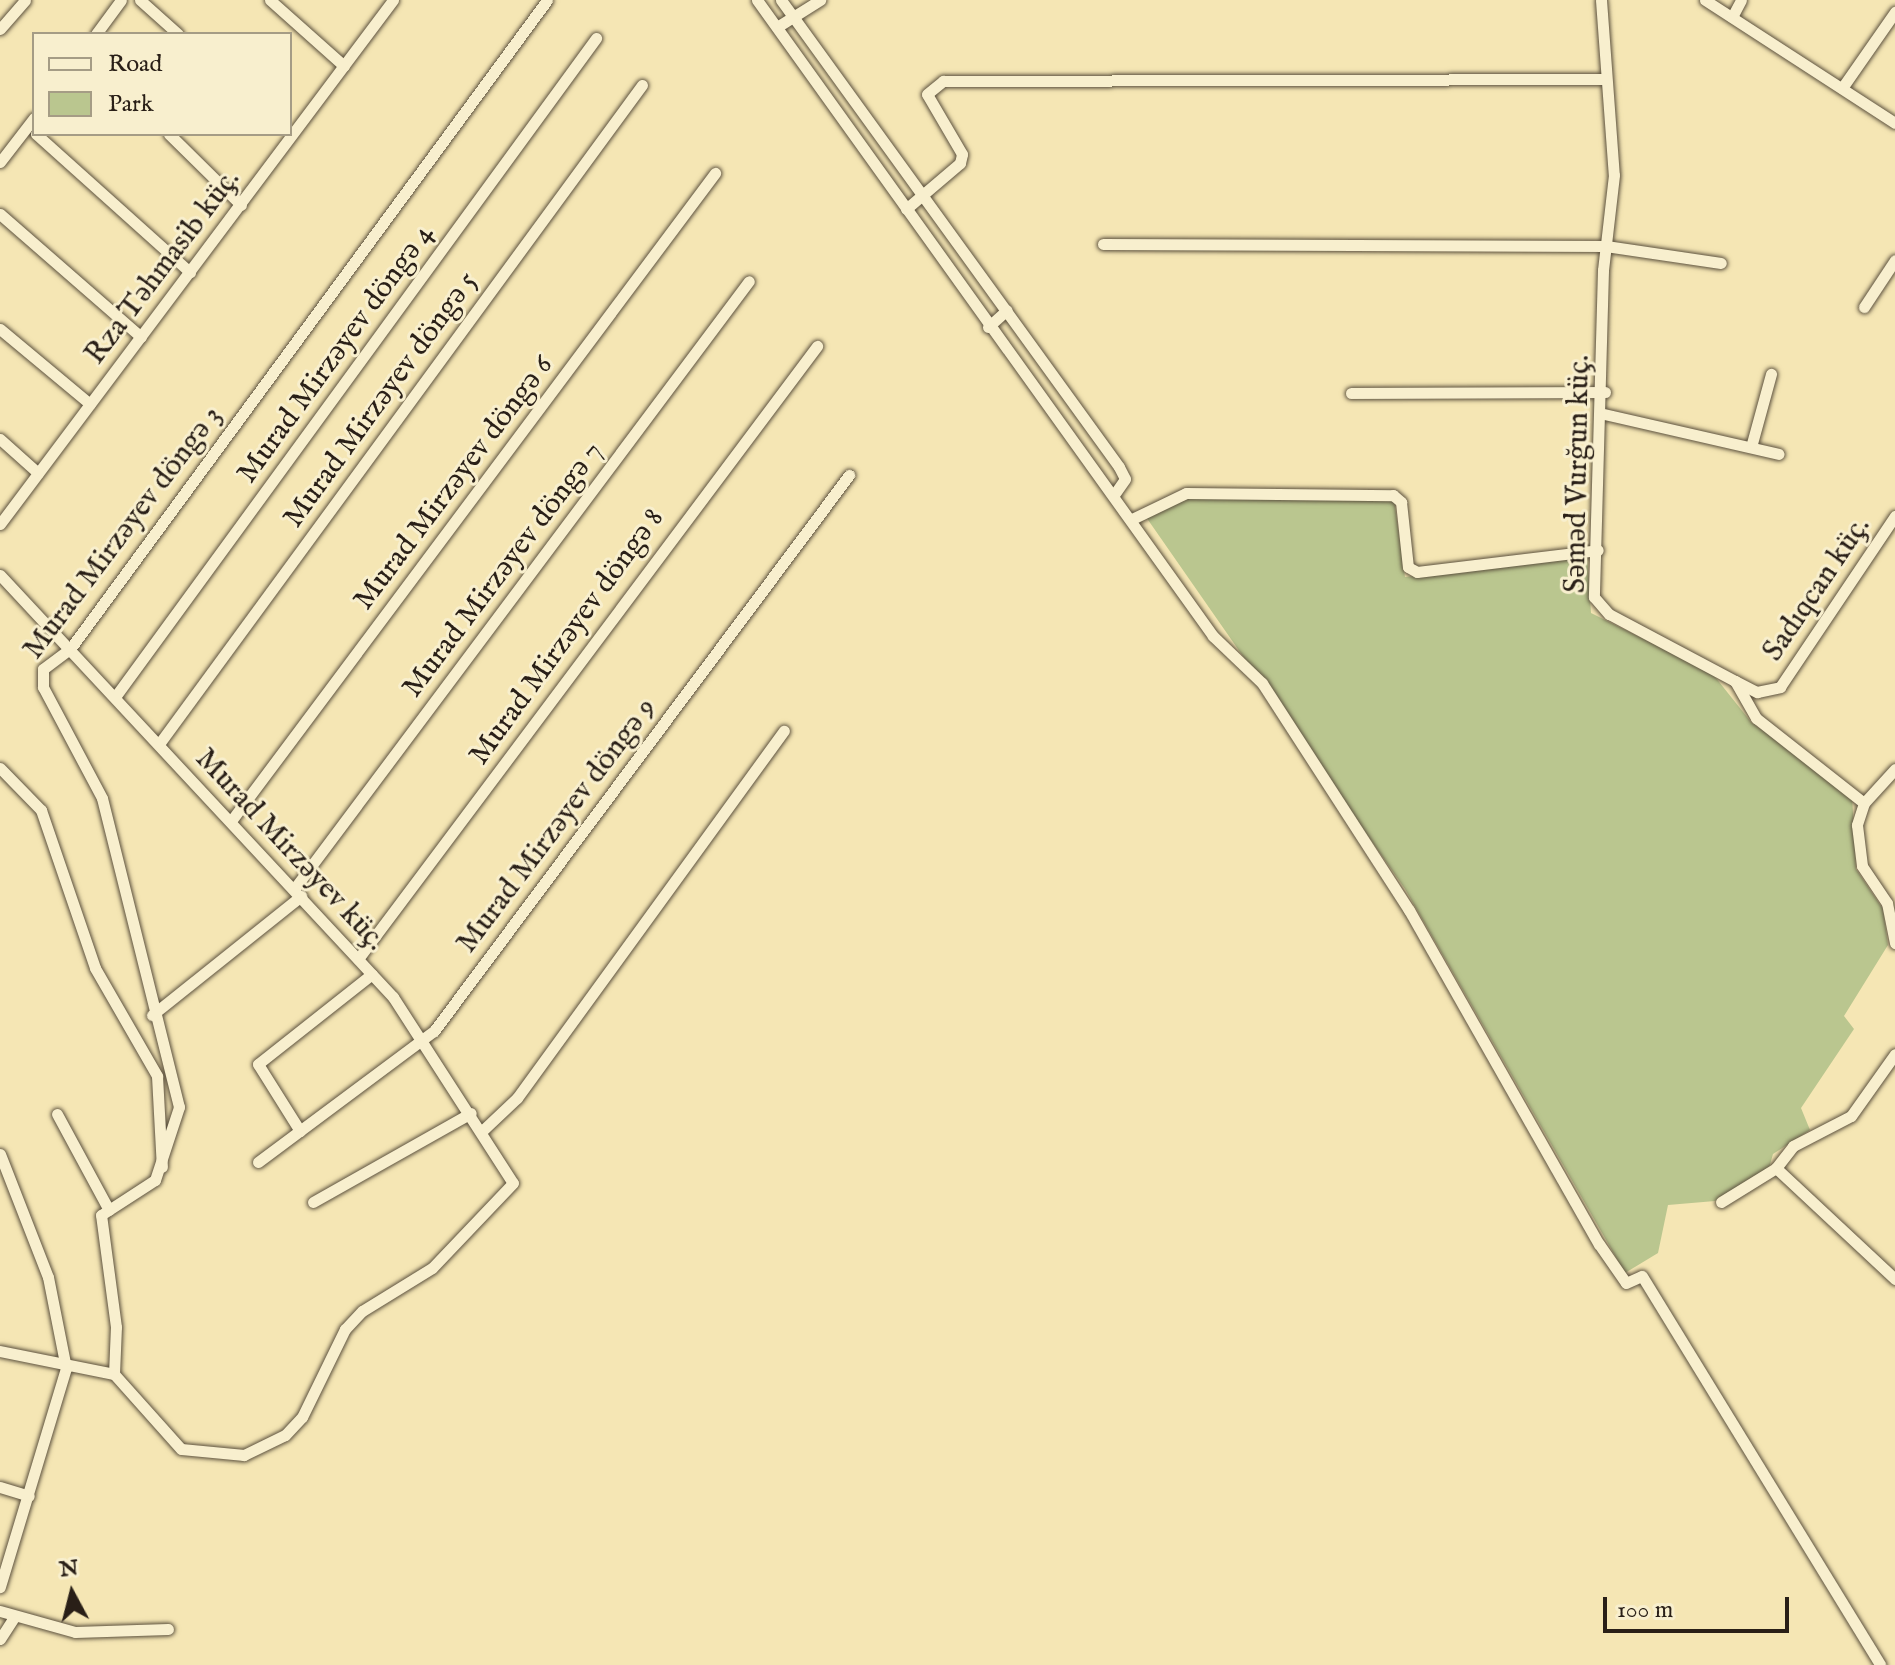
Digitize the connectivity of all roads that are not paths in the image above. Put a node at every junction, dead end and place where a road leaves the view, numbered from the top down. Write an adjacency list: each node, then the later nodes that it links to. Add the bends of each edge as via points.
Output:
1 (25, 0): 17 (street)
2 (121, 0): 18 (street)
3 (140, 0): 19 (street)
4 (270, 0): 21 (street)
5 (393, 0): 21 (street, Rza Təhmasib küç.)
6 (547, 0): 65 (street, Murad Mirzəyev döngə 3)
7 (757, 0): 16 (street)
8 (781, 0): 14 (street)
9 (820, 0): 14 (street)
10 (1601, 0): 22 (street, Səməd Vurğun küç.)
11 (1705, 0): 15 (street)
12 (1741, 0): 15 (street)
13 (1895, 12): 24 (street)
14 (793, 17): 16 (street); 33 (street)
15 (1732, 17): 24 (street)
16 (777, 27): 35 (street)
17 (0, 29)
18 (97, 32)
19 (176, 32)
20 (596, 38): 67 (street, Murad Mirzəyev döngə 4)
21 (344, 66): 27 (street, Rza Təhmasib küç.)
22 (1604, 79): 33 (street, via 943,81 927,94 962,154); 38 (street, Səməd Vurğun küç., via 1614,175)
23 (642, 85): 69 (street, Murad Mirzəyev döngə 5)
24 (1842, 88): 25 (street)
25 (1895, 123)
26 (32, 129): 31 (street)
27 (292, 134)
28 (42, 136): 41 (street)
29 (171, 136): 34 (street)
30 (290, 136): 34 (street, Rza Təhmasib küç.)
31 (0, 162)
32 (715, 173): 73 (street, Murad Mirzəyev döngə 6)
33 (922, 192): 35 (street); 44 (street)
34 (241, 205): 41 (street, Rza Təhmasib küç.)
35 (906, 209): 45 (street)
36 (0, 214): 47 (street)
37 (1103, 244): 38 (street)
38 (1606, 246): 40 (street); 50 (street, Səməd Vurğun küç.)
39 (1895, 260): 43 (street)
40 (1721, 263)
41 (190, 272): 47 (street, Rza Təhmasib küç.)
42 (749, 281): 74 (street, Murad Mirzəyev döngə 7)
43 (1864, 307)
44 (1007, 310): 45 (street); 59 (street, via 1119,467 1125,479)
45 (988, 327): 59 (street)
46 (0, 329): 52 (street)
47 (141, 337): 52 (street, Rza Təhmasib küç.)
48 (817, 346): 76 (street, Murad Mirzəyev döngə 8)
49 (1771, 374): 55 (street)
50 (1605, 392): 51 (street); 53 (street, Səməd Vurğun küç.)
51 (1351, 393)
52 (90, 404): 57 (street, Rza Təhmasib küç.)
53 (1604, 414): 55 (street); 63 (street, Səməd Vurğun küç.)
54 (0, 439): 57 (street)
55 (1751, 447): 56 (street)
56 (1778, 454)
57 (38, 473): 62 (street, Rza Təhmasib küç.)
58 (849, 475): 79 (street, Murad Mirzəyev döngə 9)
59 (1114, 495): 61 (street)
60 (1895, 516): 66 (street, Sadıqcan küç., via 1776,691)
61 (1132, 519): 63 (street, via 1186,493 1393,495 1401,502 1408,567 1417,572); 103 (street, via 1213,636 1262,683 1409,910 1599,1244 1626,1283 1642,1276)
62 (0, 524)
63 (1598, 550): 66 (street, Səməd Vurğun küç., via 1599,607)
64 (0, 575): 65 (street, Murad Mirzəyev küç.)
65 (70, 649): 67 (street, Murad Mirzəyev küç.); 78 (street, Murad Mirzəyev döngə 3, via 41,678 102,798)
66 (1735, 681): 72 (street, via 1756,718)
67 (115, 697): 69 (street, Murad Mirzəyev küç.)
68 (784, 731): 84 (street, via 517,1098)
69 (159, 744): 73 (street, Murad Mirzəyev küç.)
70 (0, 768): 87 (street, via 41,810 95,968 157,1076)
71 (1895, 769): 72 (street)
72 (1864, 803): 75 (street, via 1857,825 1862,866 1887,903)
73 (231, 821): 74 (street, Murad Mirzəyev küç.)
74 (298, 893): 76 (street, Murad Mirzəyev küç.); 78 (street, Murad Mirzəyev döngə 7)
75 (1895, 943)
76 (358, 959): 77 (street, Murad Mirzəyev küç.)
77 (372, 974): 79 (street, Murad Mirzəyev küç.); 83 (street, via 258,1064)
78 (152, 1015): 87 (street, Murad Mirzəyev döngə 3, via 179,1107)
79 (424, 1040): 81 (street, Murad Mirzəyev küç.); 83 (street, Murad Mirzəyev döngə 9)
80 (1895, 1055): 88 (street, via 1851,1116 1793,1146)
81 (471, 1113): 84 (street, Murad Mirzəyev küç.); 89 (street)
82 (57, 1114): 91 (street)
83 (300, 1131): 86 (street, Murad Mirzəyev döngə 9)
84 (482, 1131): 95 (street, Murad Mirzəyev küç., via 513,1183 455,1249 362,1311 345,1329 302,1417 257,1451 222,1458 181,1449)
85 (0, 1154): 94 (street, via 48,1277)
86 (258, 1162)
87 (162, 1167): 91 (street, Murad Mirzəyev döngə 3, via 149,1188)
88 (1776, 1168): 90 (street); 92 (street)
89 (313, 1202)
90 (1721, 1202)
91 (109, 1210): 95 (street, via 100,1222 116,1327)
92 (1895, 1279)
93 (0, 1351): 94 (street)
94 (66, 1368): 95 (street); 97 (street)
95 (114, 1374)
96 (0, 1487): 97 (street)
97 (29, 1496): 98 (street)
98 (0, 1587)
99 (0, 1611): 100 (street)
100 (15, 1616): 101 (street, via 75,1632); 102 (street)
101 (168, 1629)
102 (0, 1639)
103 (1880, 1665)

